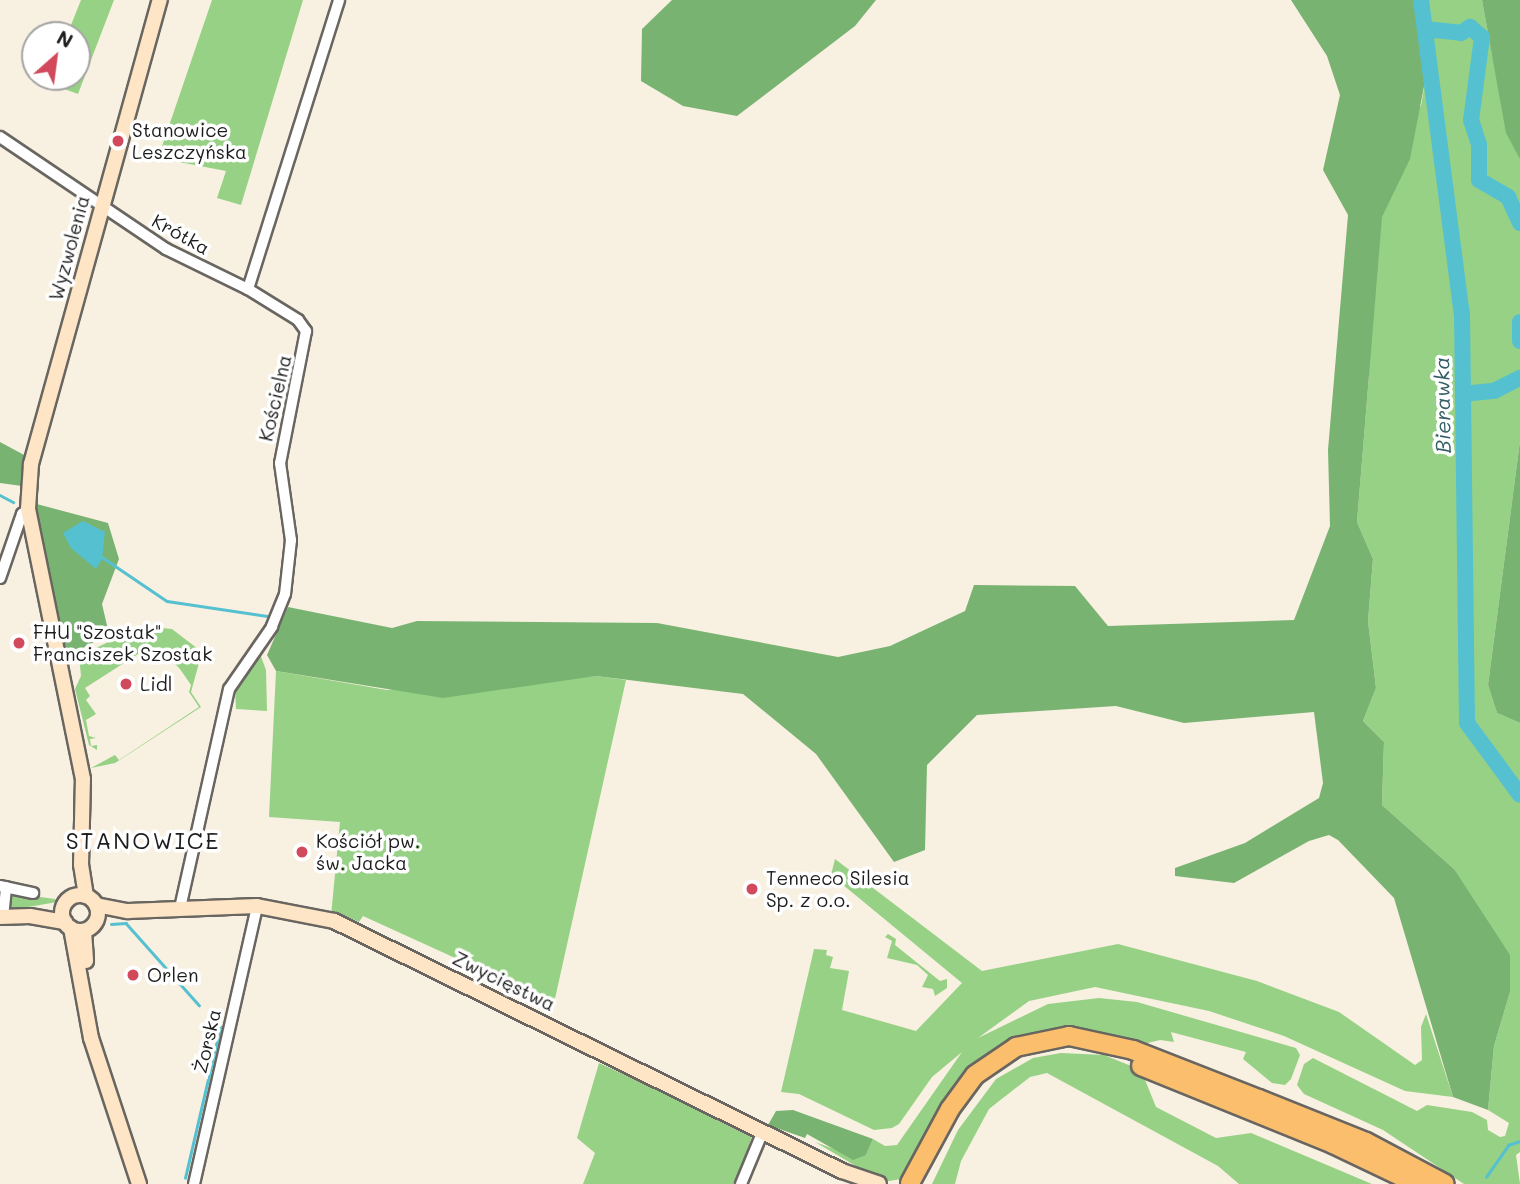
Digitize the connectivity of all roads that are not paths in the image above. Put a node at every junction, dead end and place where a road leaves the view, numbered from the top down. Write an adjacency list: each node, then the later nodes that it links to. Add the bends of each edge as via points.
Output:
1 (160, 0): 4 (main road, Wyzwolenia)
2 (339, 0): 5 (street)
3 (0, 137): 4 (street, Krótka)
4 (100, 206): 5 (street, Krótka, via 166,249); 6 (main road, Wyzwolenia, via 31,464)
5 (248, 289): 12 (street, Kościelna, via 298,320 306,331 280,463 291,540 285,594 272,627 229,689)
6 (28, 509): 7 (street, Wyzwolenia, via 22,514); 10 (main road, Wyzwolenia, via 83,779)
7 (0, 578)
8 (3, 886): 9 (street); 14 (street)
9 (33, 892)
10 (84, 904): 12 (main road, Zwycięstwa, via 128,911); 13 (main road, Zwycięstwa); 15 (main road); 15 (main road, Wyzwolenia)
11 (257, 906): 12 (main road, Zwycięstwa); 16 (main road, Zwycięstwa, via 311,914 368,935); 19 (street, Żorska)
12 (180, 908)
13 (30, 916): 14 (main road, Zwycięstwa); 15 (main road, Zwycięstwa)
14 (1, 917)
15 (73, 927): 18 (main road, via 90,1031)
16 (763, 1132): 17 (main road, Zwycięstwa); 20 (street)
17 (842, 1171): 21 (main road, Zwycięstwa); 22 (main road, Zwycięstwa)
18 (139, 1184)
19 (194, 1184)
20 (741, 1184)
21 (862, 1184)
22 (879, 1184)
23 (902, 1184): 24 (main road)
24 (912, 1184): 27 (highway, via 950,1109 975,1075 1016,1047 1069,1035 1133,1050 1259,1099 1366,1142)
25 (926, 1184): 26 (highway, via 958,1116 989,1077 1032,1053 1069,1047 1119,1057 1333,1144)
26 (1417, 1184)
27 (1445, 1184)

